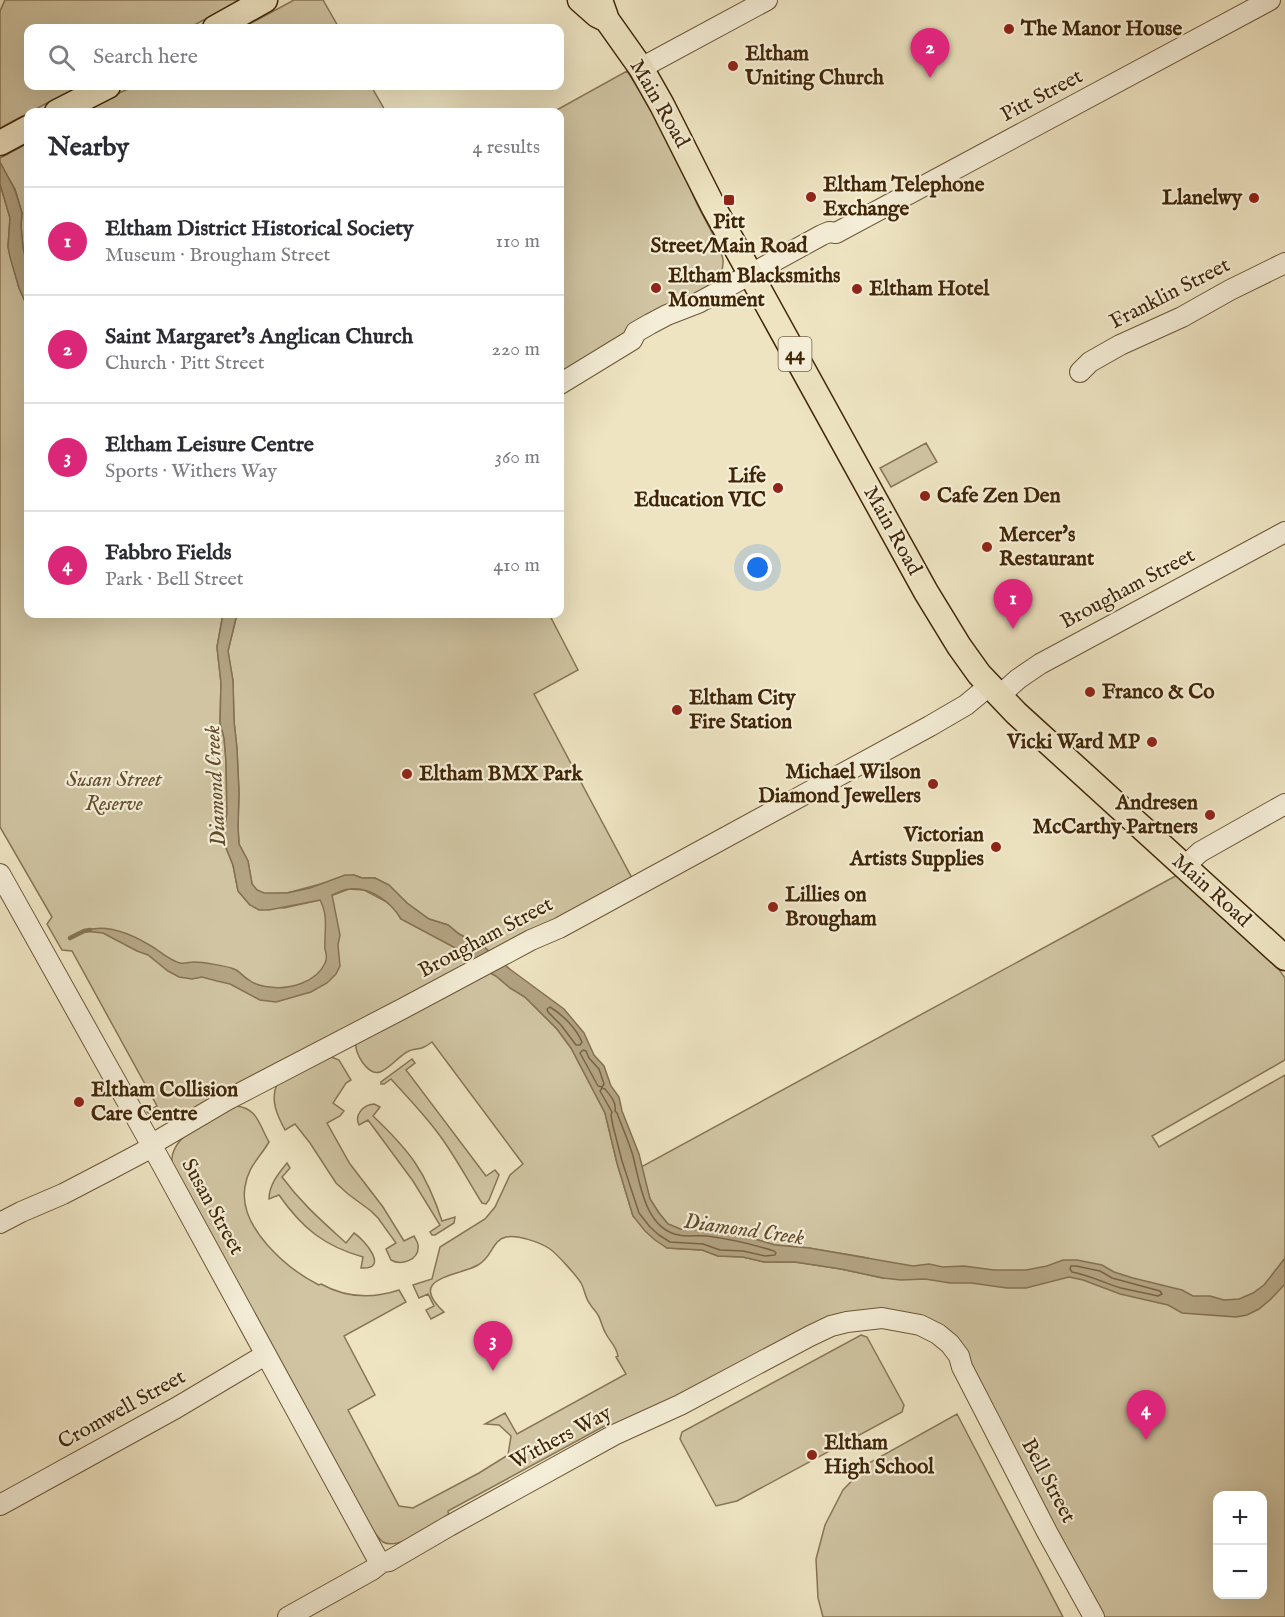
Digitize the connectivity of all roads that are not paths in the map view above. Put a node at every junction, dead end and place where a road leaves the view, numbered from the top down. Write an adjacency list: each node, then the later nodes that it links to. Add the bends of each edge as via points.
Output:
1 (265, 0): 6 (main road)
2 (580, 0): 5 (main road, Main Road / 44, via 597,15)
3 (767, 0): 7 (street)
4 (1270, 0): 13 (street, Pitt Street, via 836,233 825,233)
5 (603, 10): 7 (main road, Main Road / 44)
6 (222, 24)
7 (641, 68): 13 (main road, Main Road / 44)
8 (100, 90): 9 (main road)
9 (65, 108)
10 (24, 130): 11 (main road)
11 (0, 143)
12 (1285, 263): 14 (street, Franklin Street, via 1120,345)
13 (754, 279): 15 (street, Pitt Street, via 650,324 636,332 632,340); 17 (main road, Main Road / 44, via 926,592 959,646)
14 (1080, 372)
15 (564, 382)
16 (1285, 532): 17 (street, Brougham Street)
17 (994, 691): 19 (main road, Main Road / 44); 22 (street, Brougham Street, via 559,928 235,1095)
18 (1285, 804): 19 (street, via 1200,852)
19 (1185, 866): 21 (main road, Main Road / 44)
20 (0, 874): 22 (street, Susan Street)
21 (1285, 958)
22 (152, 1146): 23 (street, Brougham Street, via 104,1174); 25 (street, Susan Street)
23 (0, 1223)
24 (924, 1332): 27 (street, Withers Way, via 879,1326 865,1320 839,1324 810,1336 614,1436); 29 (street, Bell Street, via 938,1334 959,1356)
25 (265, 1355): 26 (street, Cromwell Street); 27 (street, Susan Street)
26 (0, 1505)
27 (382, 1562): 28 (street, Withers Way)
28 (288, 1617)
29 (1094, 1617)

